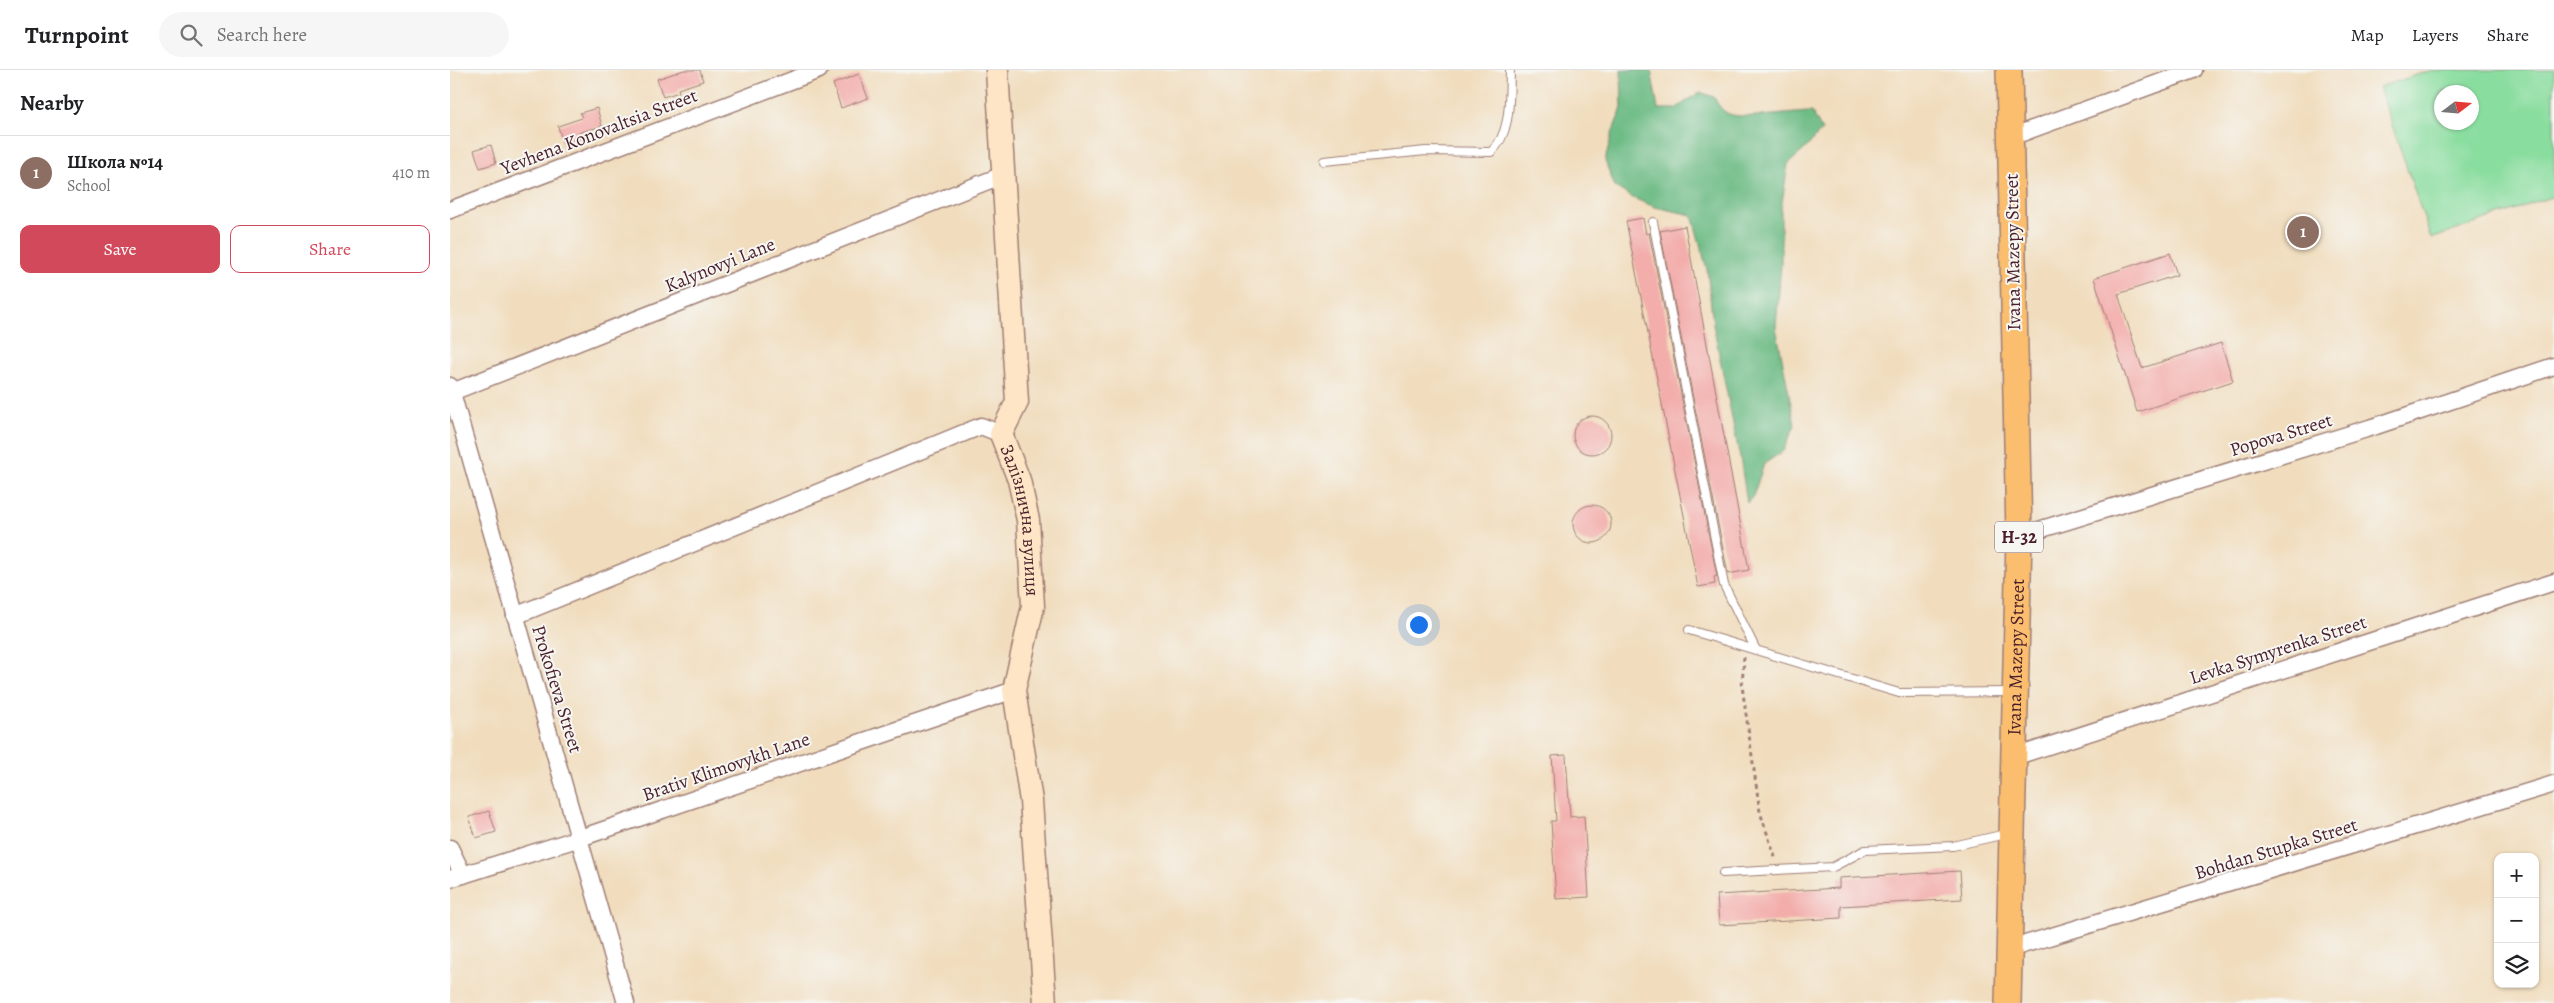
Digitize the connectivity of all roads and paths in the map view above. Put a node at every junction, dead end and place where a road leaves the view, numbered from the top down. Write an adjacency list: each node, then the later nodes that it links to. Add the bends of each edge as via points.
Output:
1 (819, 70): 9 (street, Yevhena Konovaltsia Street)
2 (997, 70): 8 (street, Залізнична вулиця)
3 (1510, 70): 7 (lane, via 1507,125 1501,143 1491,152 1426,151)
4 (2009, 70): 6 (main road, Ivana Mazepy Street / Н-32)
5 (2194, 70): 6 (street)
6 (2011, 137): 14 (main road, Ivana Mazepy Street / Н-32)
7 (1324, 160)
8 (1003, 175): 12 (street, Kalynovyi Lane); 13 (street, Залізнична вулиця, via 1017,402)
9 (450, 210)
10 (1653, 222): 19 (lane, via 1724,586)
11 (2554, 366): 14 (street, Popova Street, via 2367,429)
12 (451, 389): 16 (street, Prokofieva Street)
13 (1001, 434): 16 (street, via 981,426); 20 (street, Залізнична вулиця, via 1019,480 1028,520 1033,606)
14 (2019, 536): 21 (main road, Ivana Mazepy Street / Н-32)
15 (2554, 582): 22 (street, Levka Symyrenka Street)
16 (515, 616): 25 (street, Prokofieva Street)
17 (1689, 630): 18 (lane)
18 (1745, 646): 19 (lane); 27 (path, via 1742,686 1760,812)
19 (1756, 650): 21 (lane, via 1899,692)
20 (1014, 690): 25 (street, Brativ Klimovykh Lane); 32 (street, Залізнична вулиця, via 1032,801)
21 (2015, 692): 22 (main road, Ivana Mazepy Street / Н-32)
22 (2014, 757): 24 (main road, Ivana Mazepy Street / Н-32)
23 (2554, 784): 30 (street, Bohdan Stupka Street)
24 (2012, 833): 27 (lane, via 1953,846 1865,850 1833,868); 30 (main road, Ivana Mazepy Street / Н-32)
25 (580, 838): 29 (street, Brativ Klimovykh Lane); 31 (street, Prokofieva Street)
26 (450, 848): 29 (street)
27 (1779, 870): 28 (lane)
28 (1723, 873)
29 (456, 877)
30 (2009, 950): 33 (main road, Ivana Mazepy Street / Н-32)
31 (626, 1003)
32 (1045, 1003)
33 (2008, 1003)

